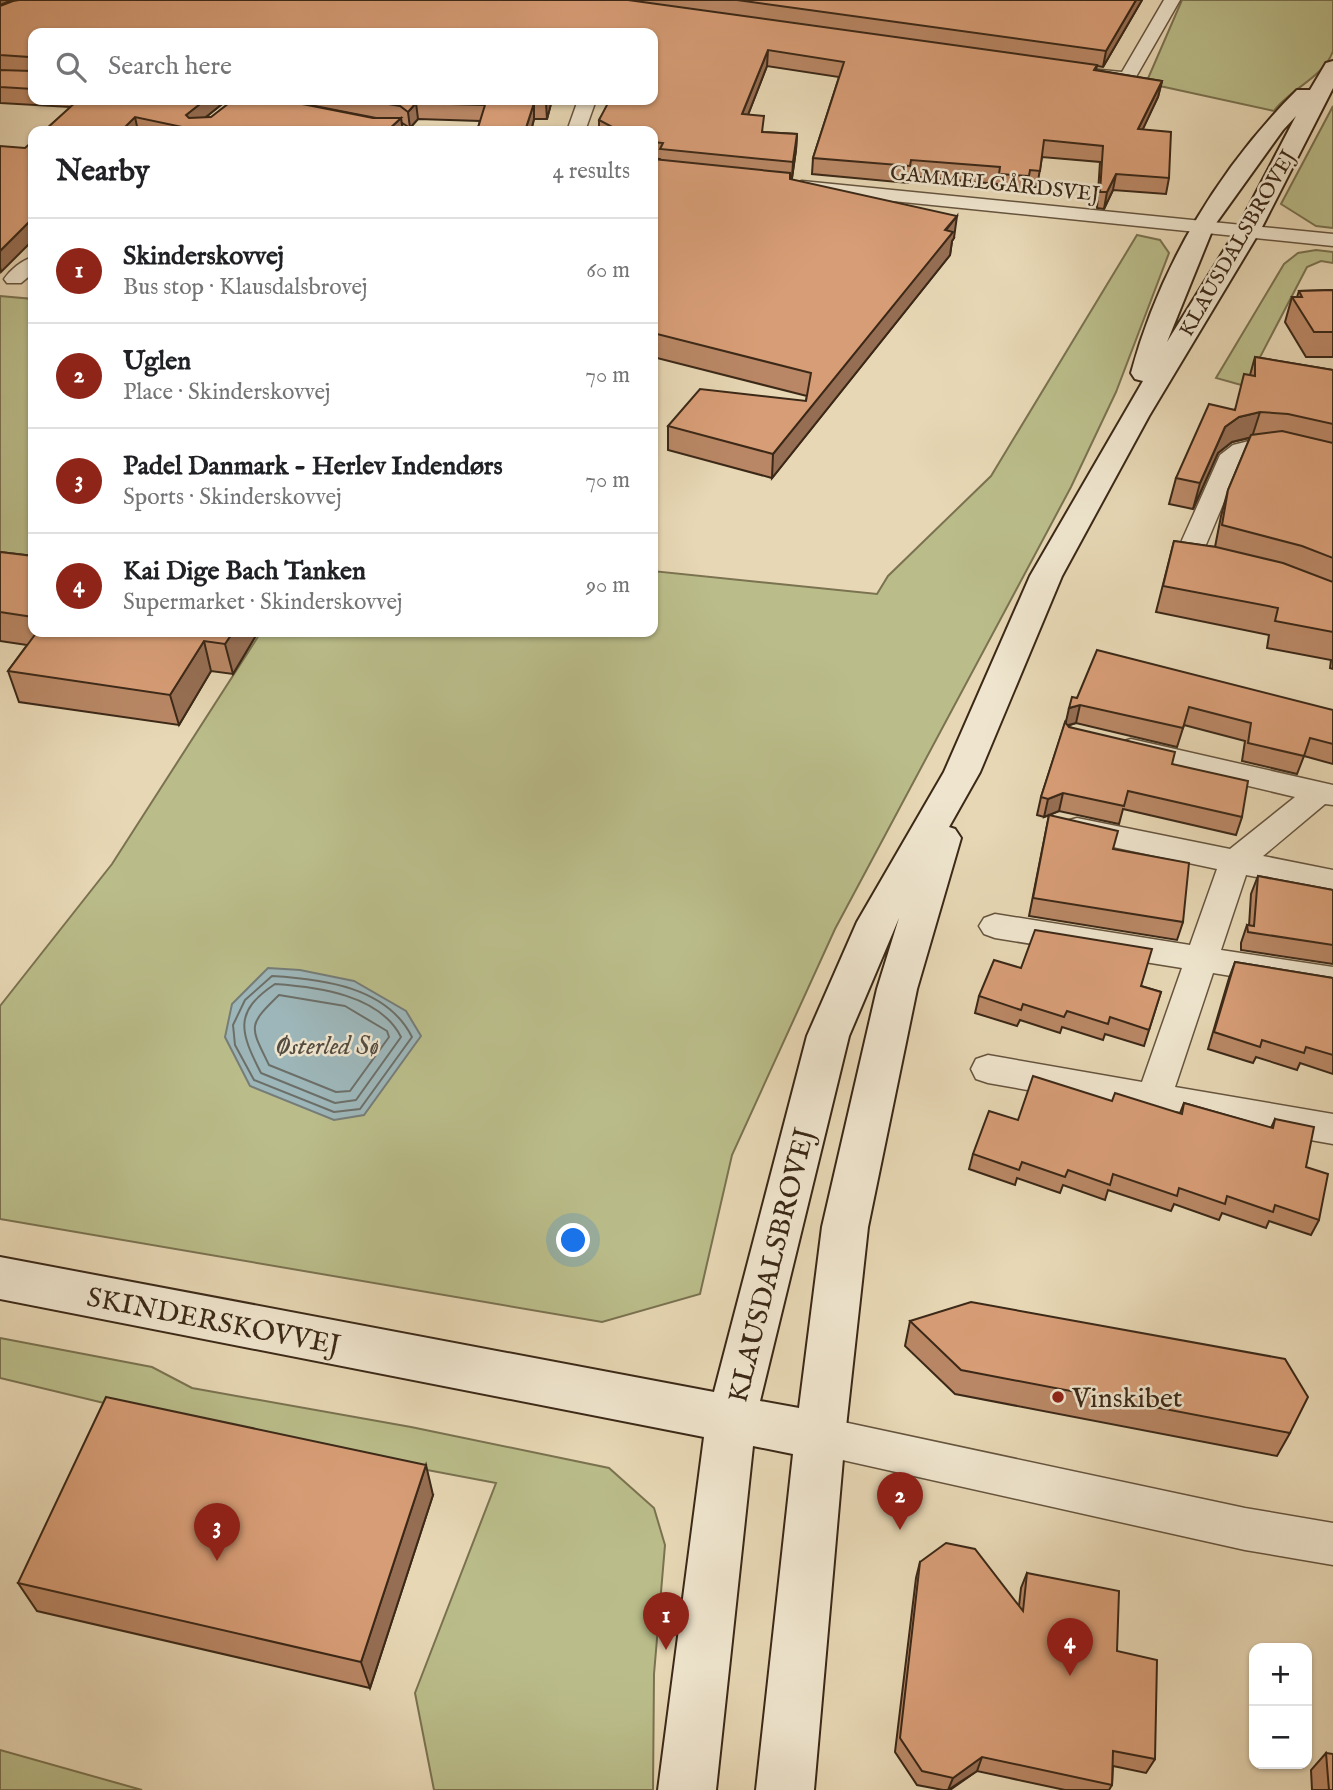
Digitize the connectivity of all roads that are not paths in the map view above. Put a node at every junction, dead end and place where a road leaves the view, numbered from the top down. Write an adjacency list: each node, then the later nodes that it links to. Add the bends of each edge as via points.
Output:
1 (1172, 0): 3 (street, via 1127,78)
2 (1333, 66): 7 (street, KLAUSDALSBROVEJ, via 1275,125); 8 (street, KLAUSDALSBROVEJ)
3 (1072, 70)
4 (585, 105): 5 (street)
5 (578, 126)
6 (781, 185): 7 (street, GAMMELGÅRDSVEJ)
7 (1202, 226): 8 (street, GAMMELGÅRDSVEJ); 12 (street, KLAUSDALSBROVEJ, via 1155,335)
8 (1248, 232): 9 (street, GAMMELGÅRDSVEJ); 12 (street, KLAUSDALSBROVEJ)
9 (1333, 240)
10 (28, 267): 11 (street)
11 (14, 279)
12 (1135, 416): 16 (street, KLAUSDALSBROVEJ, via 1046,576)
13 (1333, 461): 14 (street, via 1255,445 1232,454 1192,547 1194,556 1208,563)
14 (1246, 572)
15 (1102, 742): 17 (street)
16 (962, 772): 28 (street, KLAUSDALSBROVEJ, via 877,922 828,1036); 29 (street, KLAUSDALSBROVEJ, via 897,989 845,1227)
17 (1327, 793): 19 (street)
18 (1058, 825): 19 (street)
19 (1235, 862): 20 (street); 22 (street)
20 (1333, 881)
21 (995, 926): 22 (street)
22 (1201, 960): 23 (street); 25 (street)
23 (1333, 980)
24 (988, 1069): 25 (street)
25 (1154, 1098): 26 (street)
26 (1333, 1129)
27 (0, 1278): 28 (street, SKINDERSKOVVEJ)
28 (731, 1420): 29 (street, SKINDERSKOVVEJ); 31 (street, KLAUSDALSBROVEJ)
29 (820, 1436): 30 (street, SKINDERSKOVVEJ); 32 (street, KLAUSDALSBROVEJ)
30 (1333, 1545)
31 (687, 1790)
32 (785, 1790)

